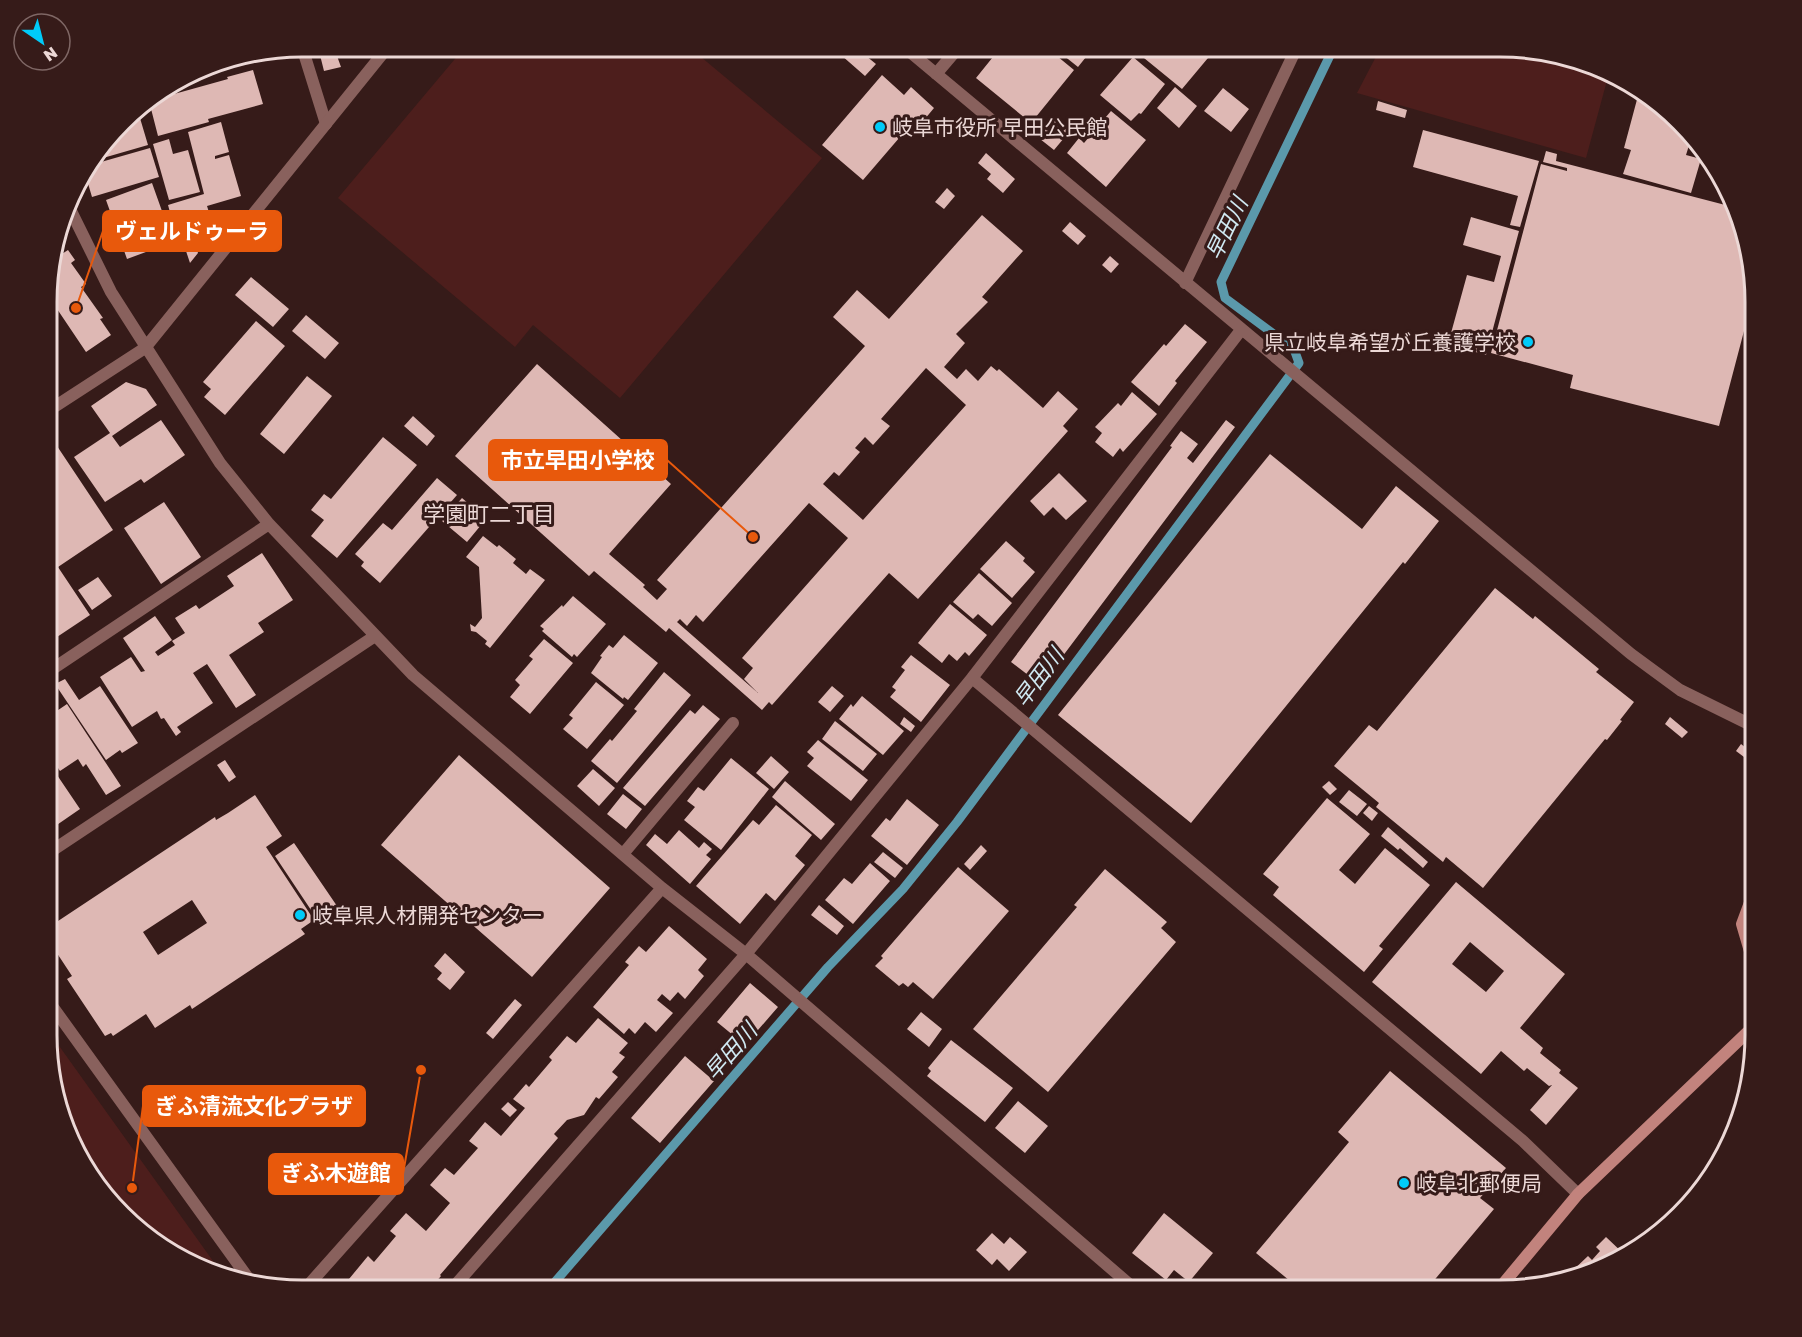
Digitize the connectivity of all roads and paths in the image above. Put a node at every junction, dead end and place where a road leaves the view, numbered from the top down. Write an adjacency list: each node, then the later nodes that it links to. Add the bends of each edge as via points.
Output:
1 (305, 57): 7 (street)
2 (379, 57): 7 (street)
3 (916, 57): 6 (street)
4 (950, 57): 6 (street)
5 (1292, 57): 9 (street)
6 (936, 74): 9 (street)
7 (326, 124): 11 (street)
8 (73, 215): 11 (street, via 111,292)
9 (1185, 283): 10 (street)
10 (1241, 330): 16 (street); 17 (street, via 1630,654 1680,690)
11 (145, 348): 12 (street); 13 (street, via 220,463)
12 (57, 405)
13 (269, 524): 14 (street); 15 (street)
14 (375, 636): 19 (street); 20 (street, via 413,675)
15 (57, 666)
16 (972, 678): 24 (street); 27 (street, via 1523,1141)
17 (1745, 722)
18 (733, 723): 20 (street)
19 (57, 848)
20 (623, 854): 21 (street)
21 (662, 888): 24 (street); 29 (street)
22 (1745, 916): 23 (street)
23 (1745, 934)
24 (746, 954): 30 (street); 31 (street)
25 (57, 1013): 28 (street)
26 (1745, 1035): 27 (street)
27 (1578, 1194): 32 (street)
28 (245, 1273)
29 (313, 1280)
30 (460, 1280)
31 (1124, 1280)
32 (1507, 1280)

